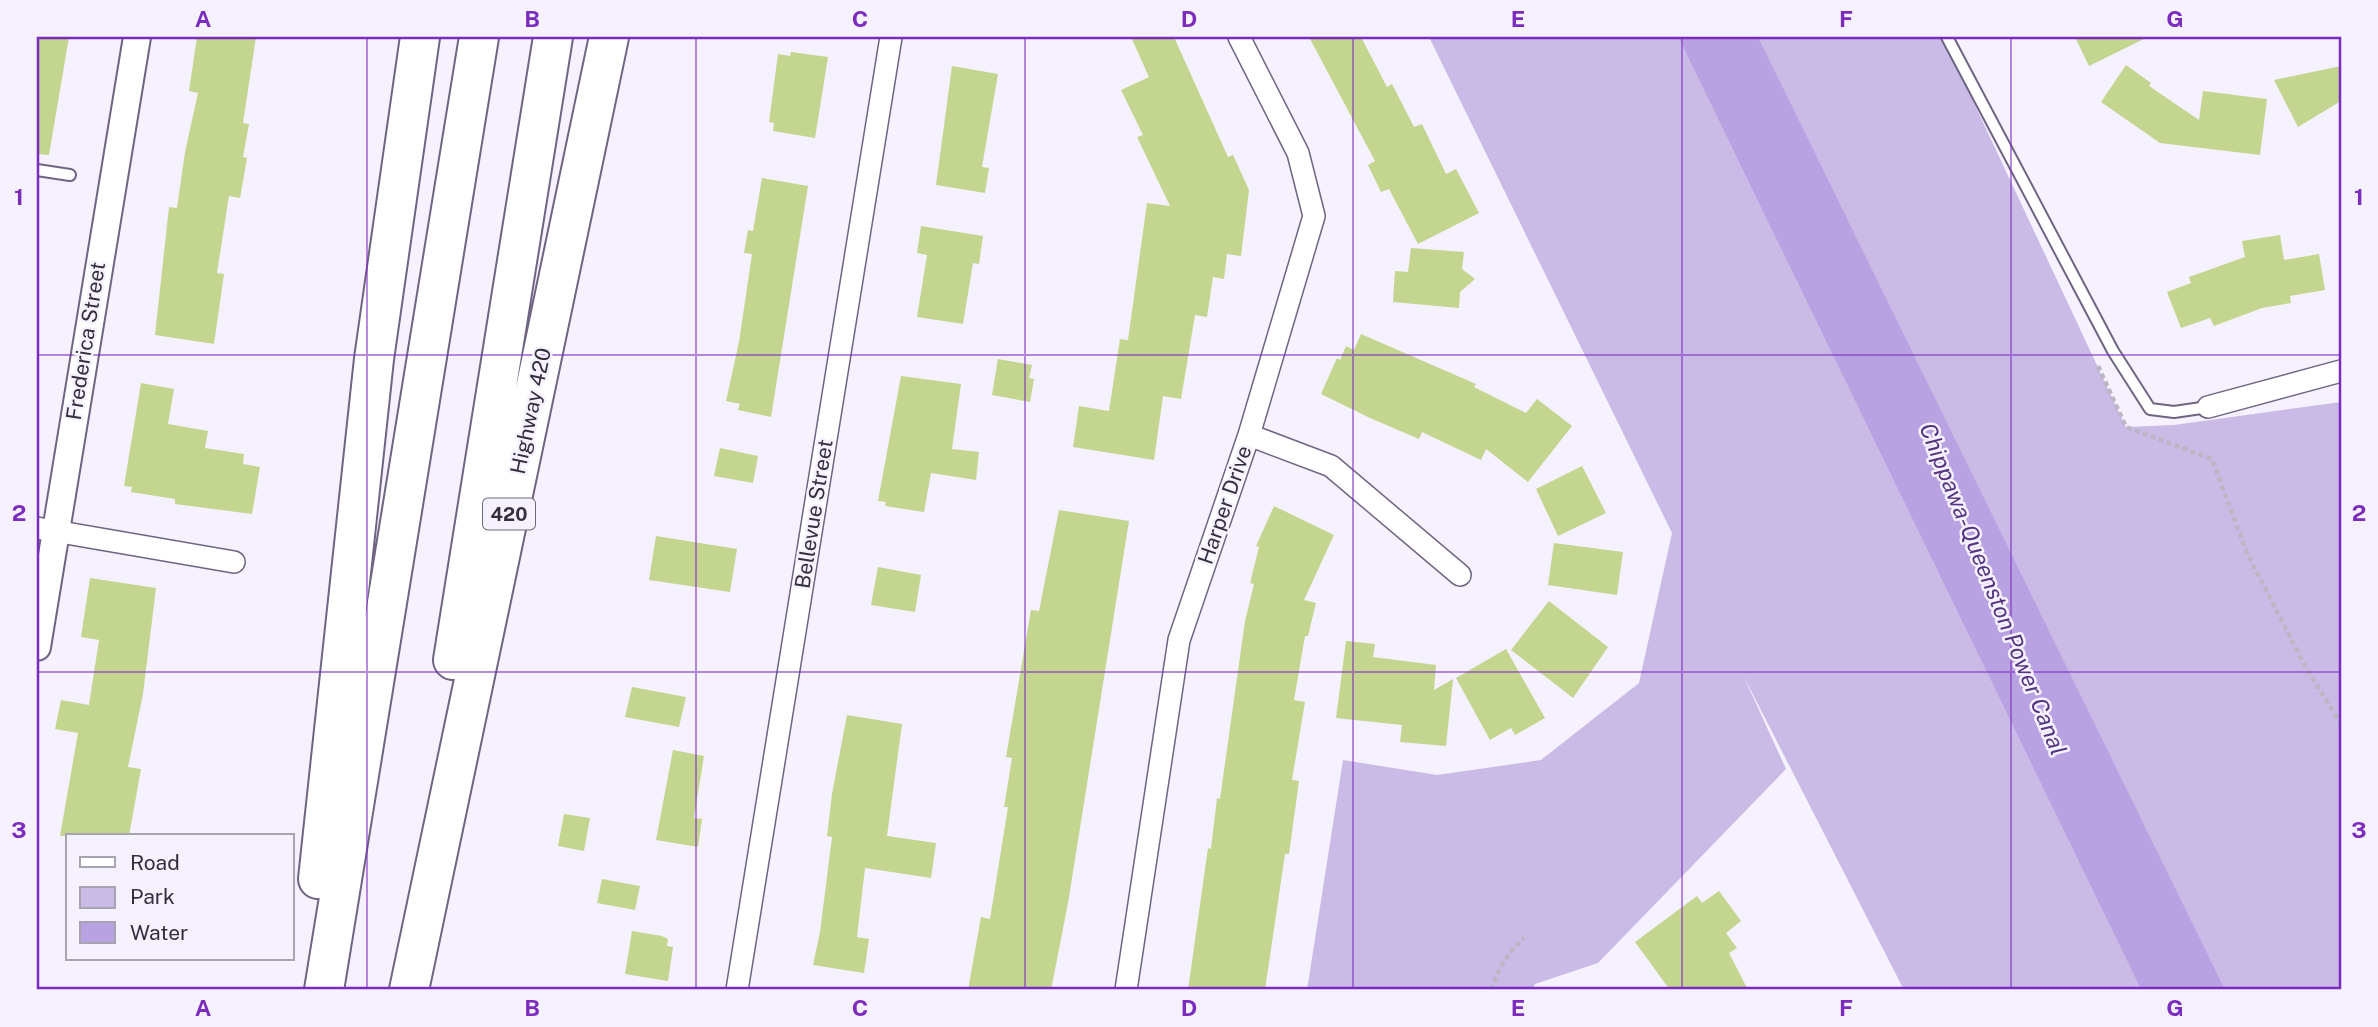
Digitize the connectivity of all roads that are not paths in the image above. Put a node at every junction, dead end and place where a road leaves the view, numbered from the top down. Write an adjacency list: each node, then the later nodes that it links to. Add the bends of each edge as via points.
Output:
1 (137, 37): 16 (street, Frederica Street)
2 (397, 37): 12 (highway)
3 (419, 37): 12 (highway)
4 (479, 37): 21 (highway)
5 (553, 37): 22 (highway)
6 (609, 37): 23 (highway, Highway 420 / 420)
7 (891, 37): 24 (street, Bellevue Street)
8 (1238, 37): 15 (street, Harper Drive, via 1298,153 1314,216)
9 (1947, 37): 14 (lane, via 2113,351 2150,409 2174,412)
10 (37, 170): 11 (lane)
11 (70, 175)
12 (374, 359): 20 (highway)
13 (2341, 371): 14 (street)
14 (2208, 407)
15 (1249, 435): 18 (street, via 1331,466); 25 (street, Harper Drive, via 1179,640)
16 (46, 530): 17 (street); 19 (street, Frederica Street)
17 (234, 562)
18 (1460, 575)
19 (37, 646)
20 (306, 990)
21 (324, 990)
22 (401, 990)
23 (409, 990)
24 (737, 990)
25 (1126, 990)

